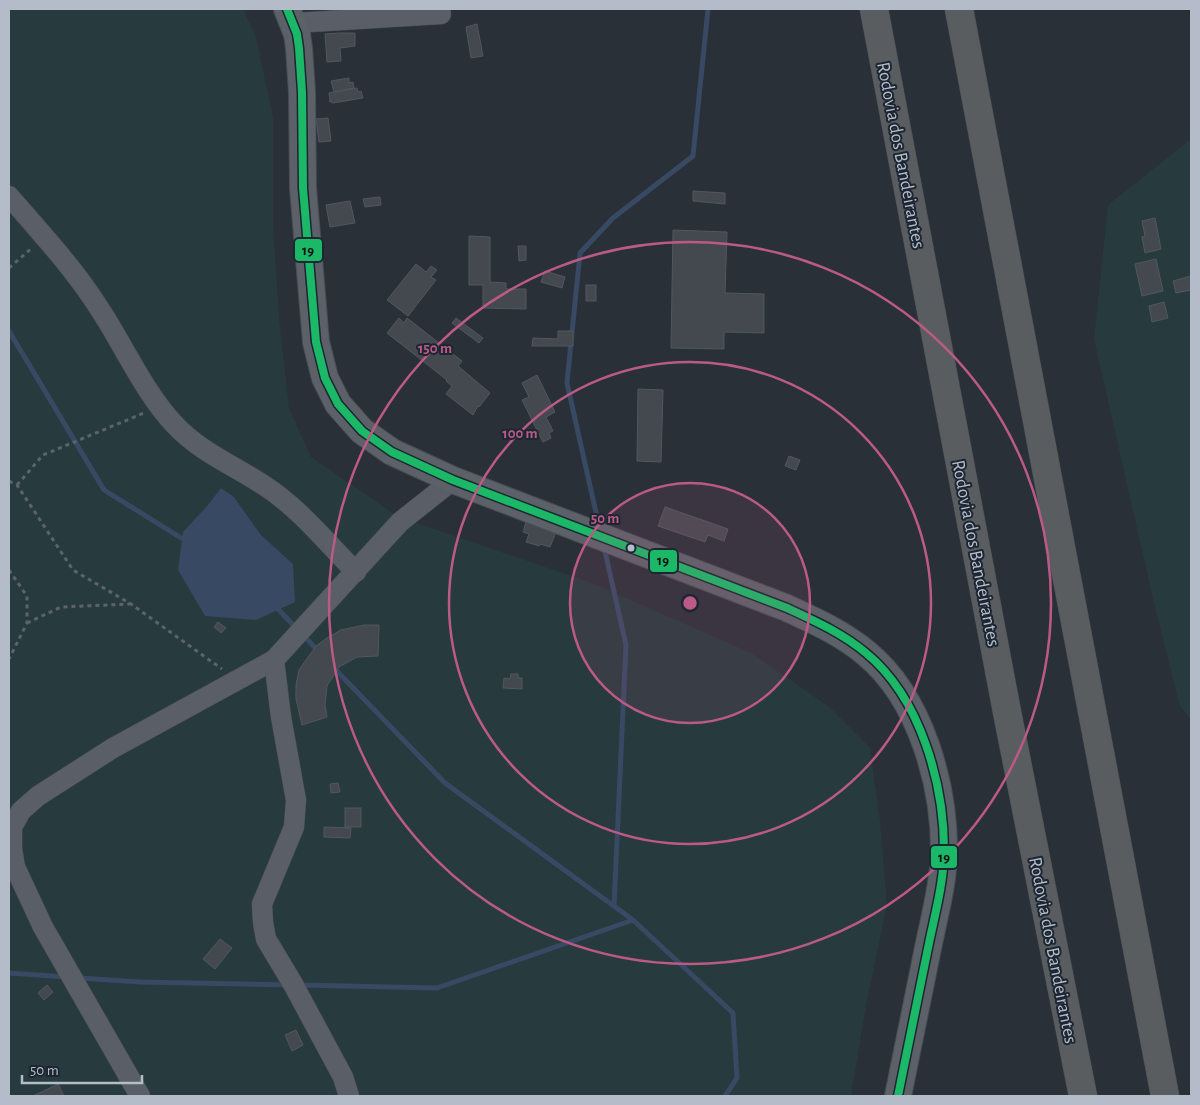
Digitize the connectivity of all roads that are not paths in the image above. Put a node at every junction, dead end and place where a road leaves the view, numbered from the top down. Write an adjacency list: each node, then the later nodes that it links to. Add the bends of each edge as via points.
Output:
1 (874, 9): 12 (highway, Rodovia dos Bandeirantes)
2 (959, 9): 13 (highway)
3 (441, 14): 4 (street)
4 (290, 16): 6 (main road, via 299,48 311,288 316,342 325,378 338,404 362,431 392,452)
5 (9, 196): 7 (street, via 73,270 174,425 196,444 287,502)
6 (453, 480): 7 (street, via 400,522); 11 (main road, via 787,608 832,629 866,653 893,680 911,710 930,757 941,809 944,856)
7 (356, 572): 8 (street)
8 (274, 660): 9 (street, via 113,748 20,811 12,827 15,867 43,927); 10 (street, via 296,800 294,827 262,904 263,922 266,939 343,1077)
9 (140, 1096)
10 (349, 1096)
11 (898, 1096)
12 (1083, 1096)
13 (1165, 1096)

